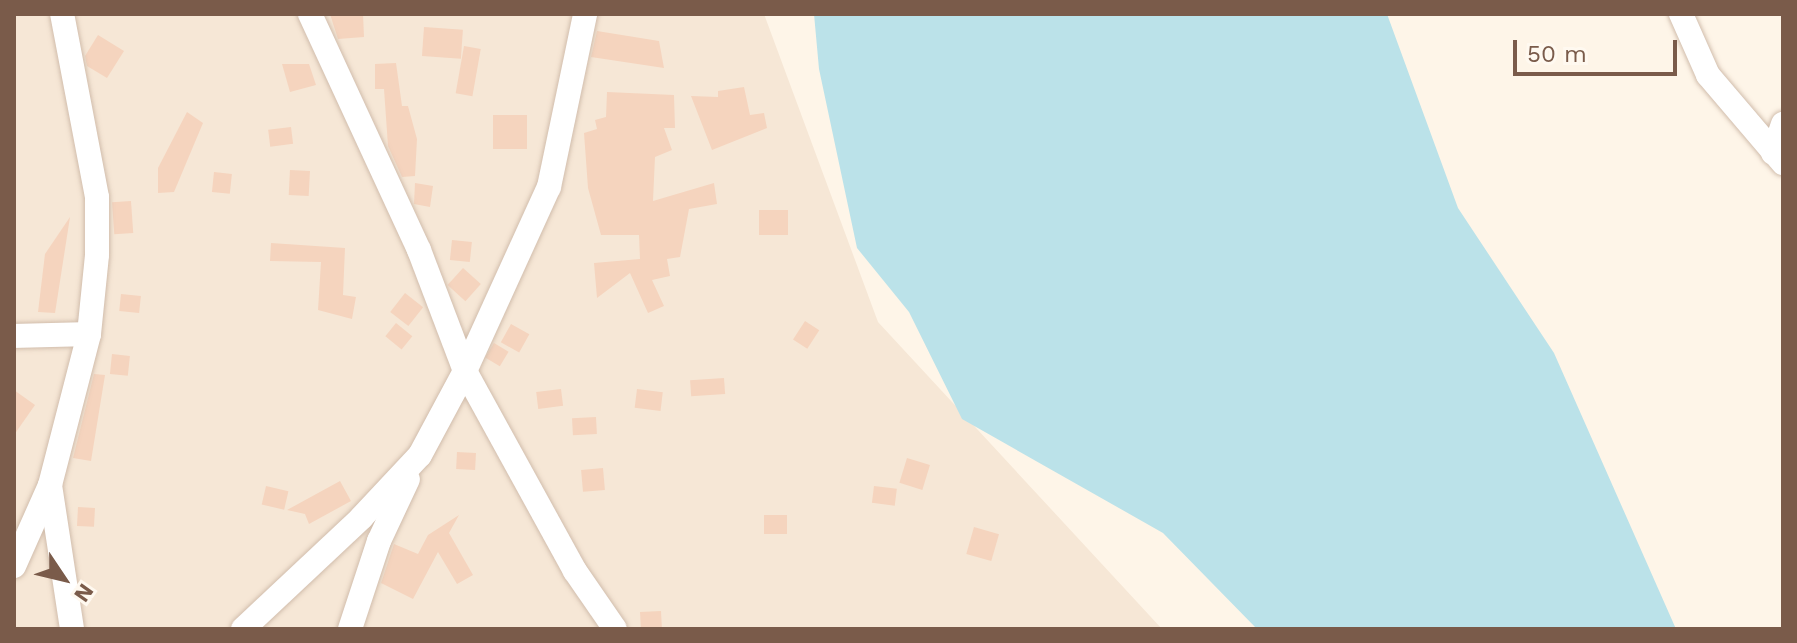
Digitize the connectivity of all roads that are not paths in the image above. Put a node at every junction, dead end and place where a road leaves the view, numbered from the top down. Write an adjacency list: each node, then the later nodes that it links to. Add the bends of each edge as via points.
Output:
1 (62, 14): 7 (street, via 97,197)
2 (310, 14): 9 (street, via 419,250)
3 (585, 14): 9 (street, via 549,187)
4 (1681, 14): 6 (street, via 1708,75)
5 (1783, 124): 6 (street)
6 (1778, 158)
7 (89, 334): 8 (street); 11 (street)
8 (14, 336)
9 (465, 371): 10 (street); 16 (street, via 575,571)
10 (420, 455): 14 (street); 15 (street, via 379,541)
11 (50, 485): 12 (street); 13 (street)
12 (14, 566)
13 (72, 629)
14 (243, 629)
15 (350, 629)
16 (615, 629)

